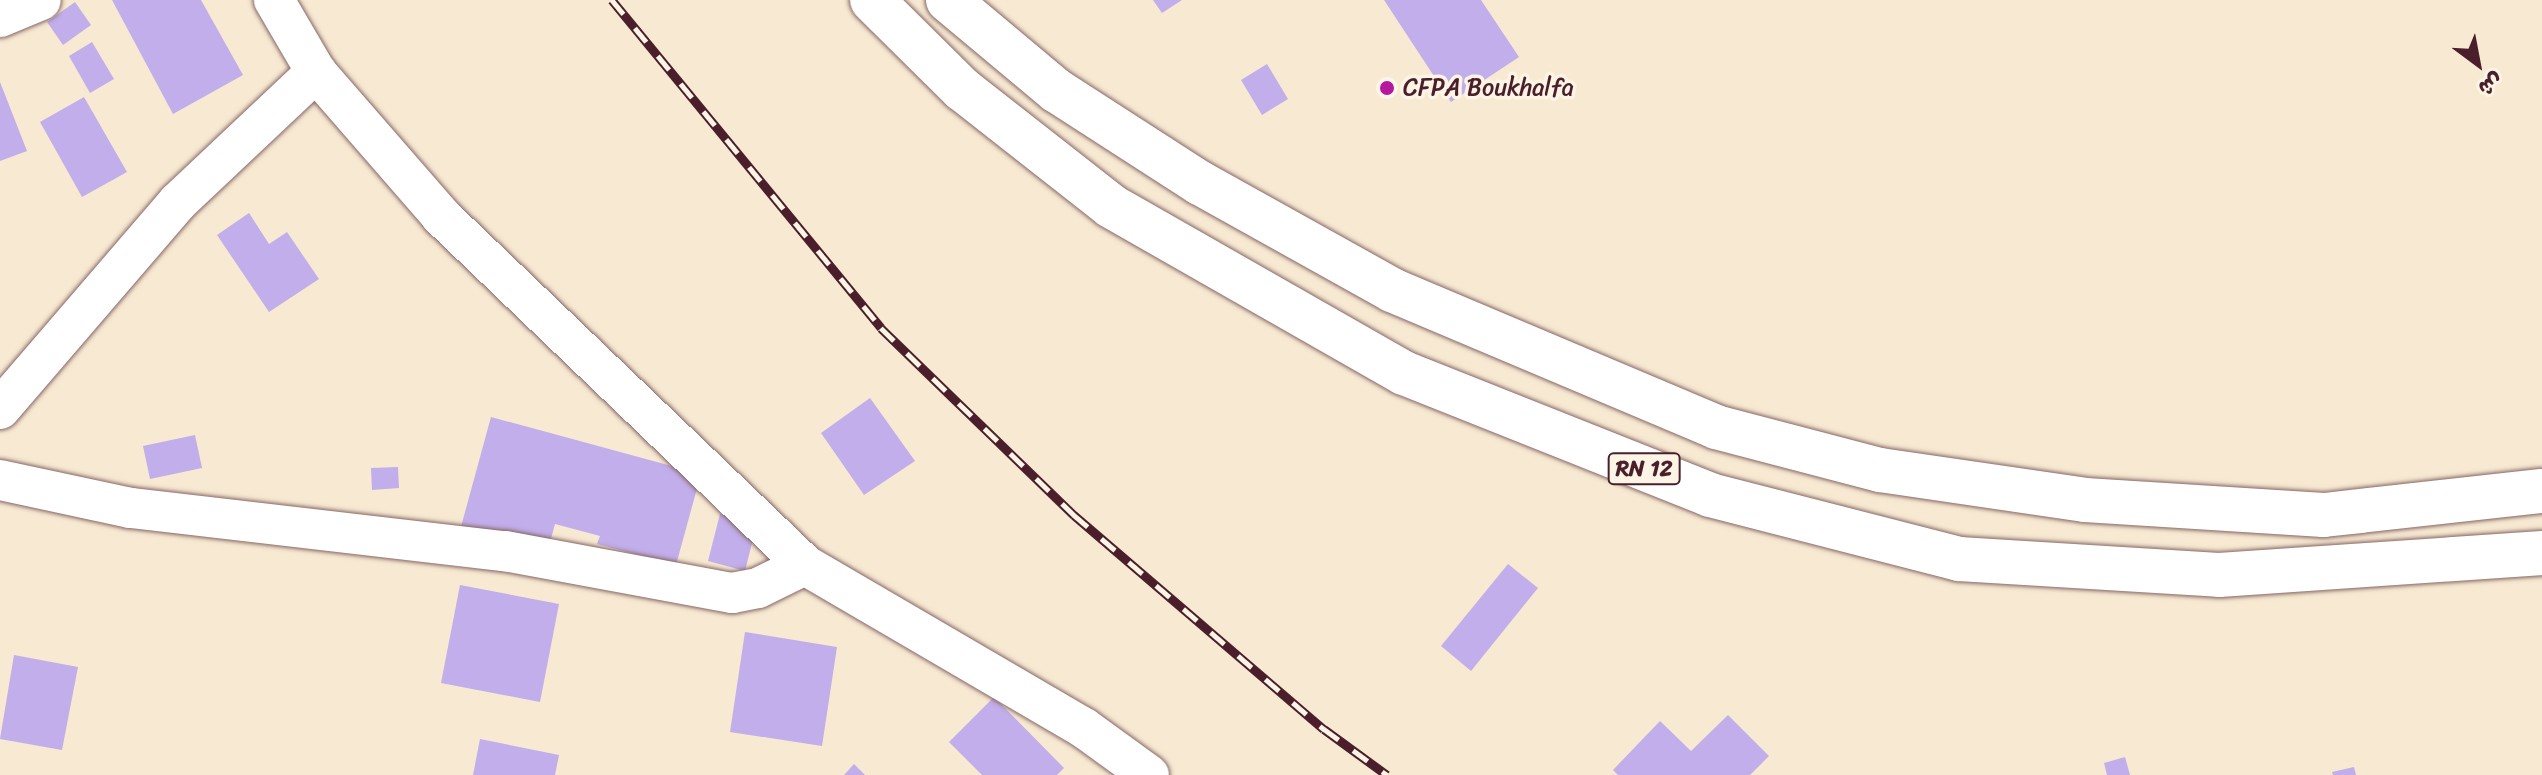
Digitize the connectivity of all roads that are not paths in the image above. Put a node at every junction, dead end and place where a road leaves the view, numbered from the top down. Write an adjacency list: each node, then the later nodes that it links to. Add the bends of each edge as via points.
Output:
1 (41, 0): 5 (street)
2 (274, 0): 6 (street)
3 (872, 0): 10 (highway, RN 12, via 962,89 1111,206 1404,373 1710,495 1959,559 2219,575)
4 (948, 0): 9 (highway, RN 12, via 1057,91 1213,191 1392,290 1716,427 1880,470 2085,500 2324,515)
5 (0, 17)
6 (316, 72): 7 (street, via 178,202); 11 (street, via 441,216)
7 (0, 409)
8 (0, 480): 11 (street, via 131,508 505,551 732,593 782,579)
9 (2542, 491)
10 (2542, 553)
11 (805, 565): 12 (street, via 1084,728)
12 (1149, 775)

